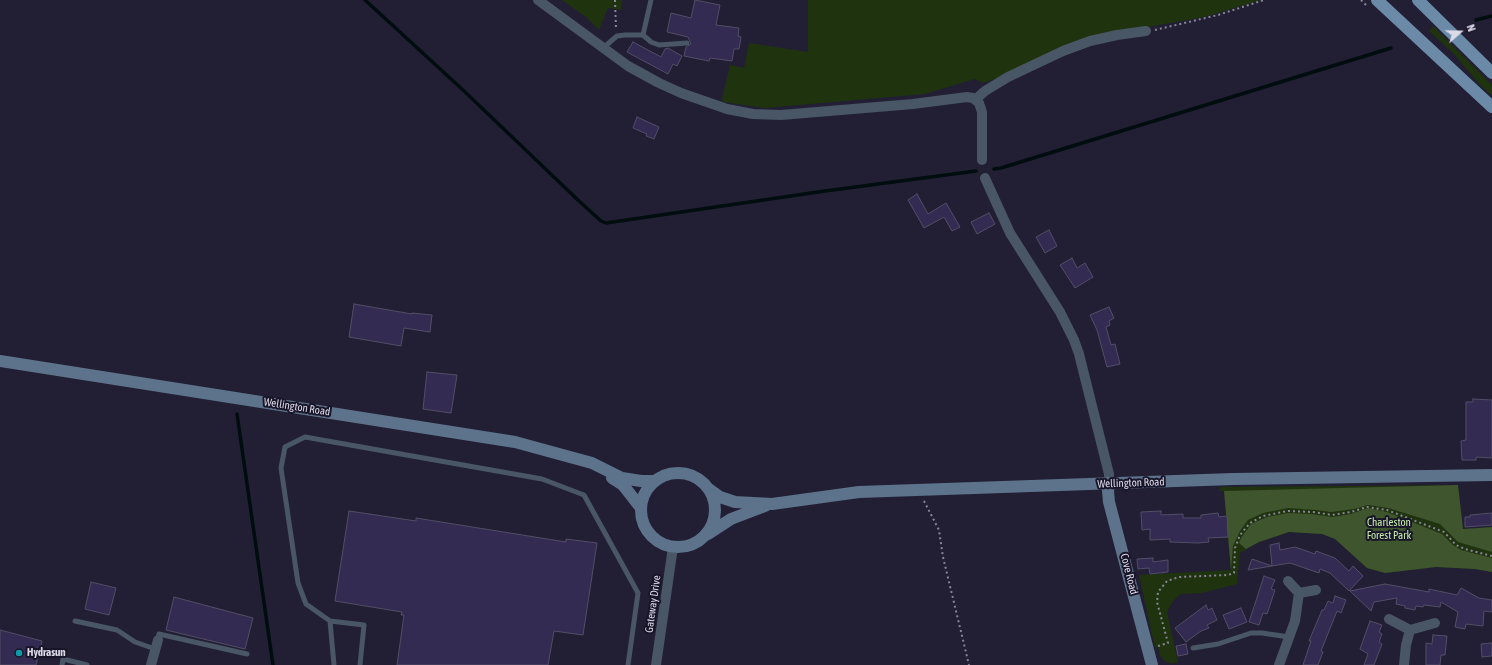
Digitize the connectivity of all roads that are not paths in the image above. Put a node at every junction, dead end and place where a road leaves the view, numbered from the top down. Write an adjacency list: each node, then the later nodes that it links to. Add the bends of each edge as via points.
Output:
1 (538, 0): 10 (street)
2 (651, 0): 8 (lane)
3 (1377, 0): 6 (main road)
4 (1384, 0): 6 (street)
5 (1418, 0): 11 (main road)
6 (1395, 17): 13 (main road)
7 (1146, 31): 12 (street, via 1097,40 1063,51 1008,77 985,91)
8 (643, 35): 9 (lane, via 659,45); 10 (lane, via 617,36)
9 (687, 43)
10 (603, 48): 12 (street, via 628,66 681,94 727,109 753,114 815,114 967,97)
11 (1492, 73)
12 (976, 100): 14 (street, via 982,112)
13 (1492, 107)
14 (982, 160)
15 (985, 178): 20 (street, via 1010,233 1060,312 1074,340 1107,466)
16 (0, 361): 17 (street, Wellington Road, via 515,442)
17 (592, 463): 19 (street, Wellington Road, via 622,478); 23 (street, Wellington Road, via 623,485)
18 (1492, 475): 20 (street, Wellington Road)
19 (655, 481): 21 (street, via 669,474 684,473 702,481); 23 (street, via 643,497)
20 (1109, 483): 22 (street, Wellington Road, via 859,492); 45 (street, Cove Road, via 1110,502)
21 (709, 489): 22 (street, Wellington Road, via 720,497 735,502); 24 (street, via 716,508 715,518)
22 (772, 504): 24 (street, Wellington Road, via 731,519)
23 (641, 508): 25 (street, via 646,529 653,538)
24 (705, 536): 25 (street, via 696,543)
25 (673, 548): 44 (street, Gateway Drive)
26 (1288, 581): 28 (street)
27 (1316, 590): 28 (street)
28 (1299, 593): 34 (street, via 1295,621)
29 (1389, 619): 33 (street)
30 (75, 621): 35 (lane, via 117,630 135,642)
31 (330, 621): 41 (lane); 42 (lane, via 364,625); 43 (lane, via 306,604 298,583 281,468 285,447 305,437 542,479 584,495 638,593)
32 (1435, 624): 33 (street)
33 (1410, 630): 47 (street)
34 (1289, 638): 36 (lane, via 1251,633 1218,644); 46 (street)
35 (156, 645): 37 (lane, via 159,634); 40 (street)
36 (1193, 648)
37 (246, 654)
38 (62, 665): 39 (lane, via 63,659)
39 (87, 665)
40 (151, 665)
41 (334, 665)
42 (360, 665)
43 (628, 665)
44 (656, 665)
45 (1152, 665)
46 (1279, 665)
47 (1404, 665)

